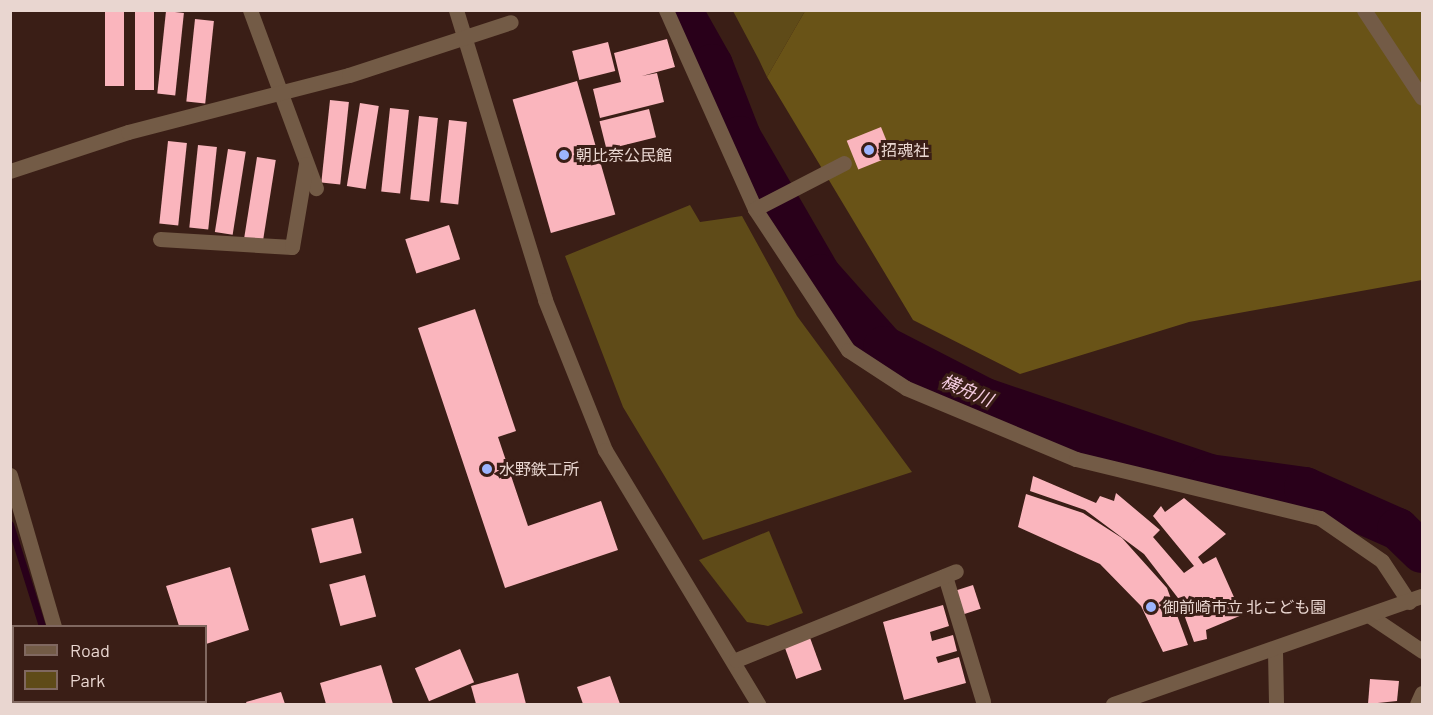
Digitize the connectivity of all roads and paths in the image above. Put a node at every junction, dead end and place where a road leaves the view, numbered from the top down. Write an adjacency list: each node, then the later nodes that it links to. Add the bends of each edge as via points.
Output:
1 (250, 10): 7 (street)
2 (456, 10): 6 (street)
3 (666, 10): 13 (street)
4 (1365, 10): 8 (street)
5 (511, 21): 6 (street)
6 (463, 33): 7 (street, via 349,75); 21 (street, via 545,300 605,450)
7 (277, 94): 10 (street); 11 (street, via 128,132)
8 (1422, 98)
9 (844, 163): 13 (street)
10 (306, 165): 12 (street); 14 (street, via 292,247)
11 (10, 171)
12 (316, 188)
13 (755, 209): 16 (street, via 848,350 906,388 1076,459 1320,518 1382,561)
14 (160, 239)
15 (10, 475): 18 (street)
16 (1416, 599): 17 (street)
17 (1370, 616): 19 (street); 20 (street)
18 (53, 625)
19 (1275, 651): 25 (street); 26 (street)
20 (1422, 651)
21 (736, 660): 23 (street, via 950,573); 24 (street)
22 (1422, 693): 27 (street)
23 (983, 701)
24 (758, 705)
25 (1113, 705)
26 (1276, 705)
27 (1417, 705)

